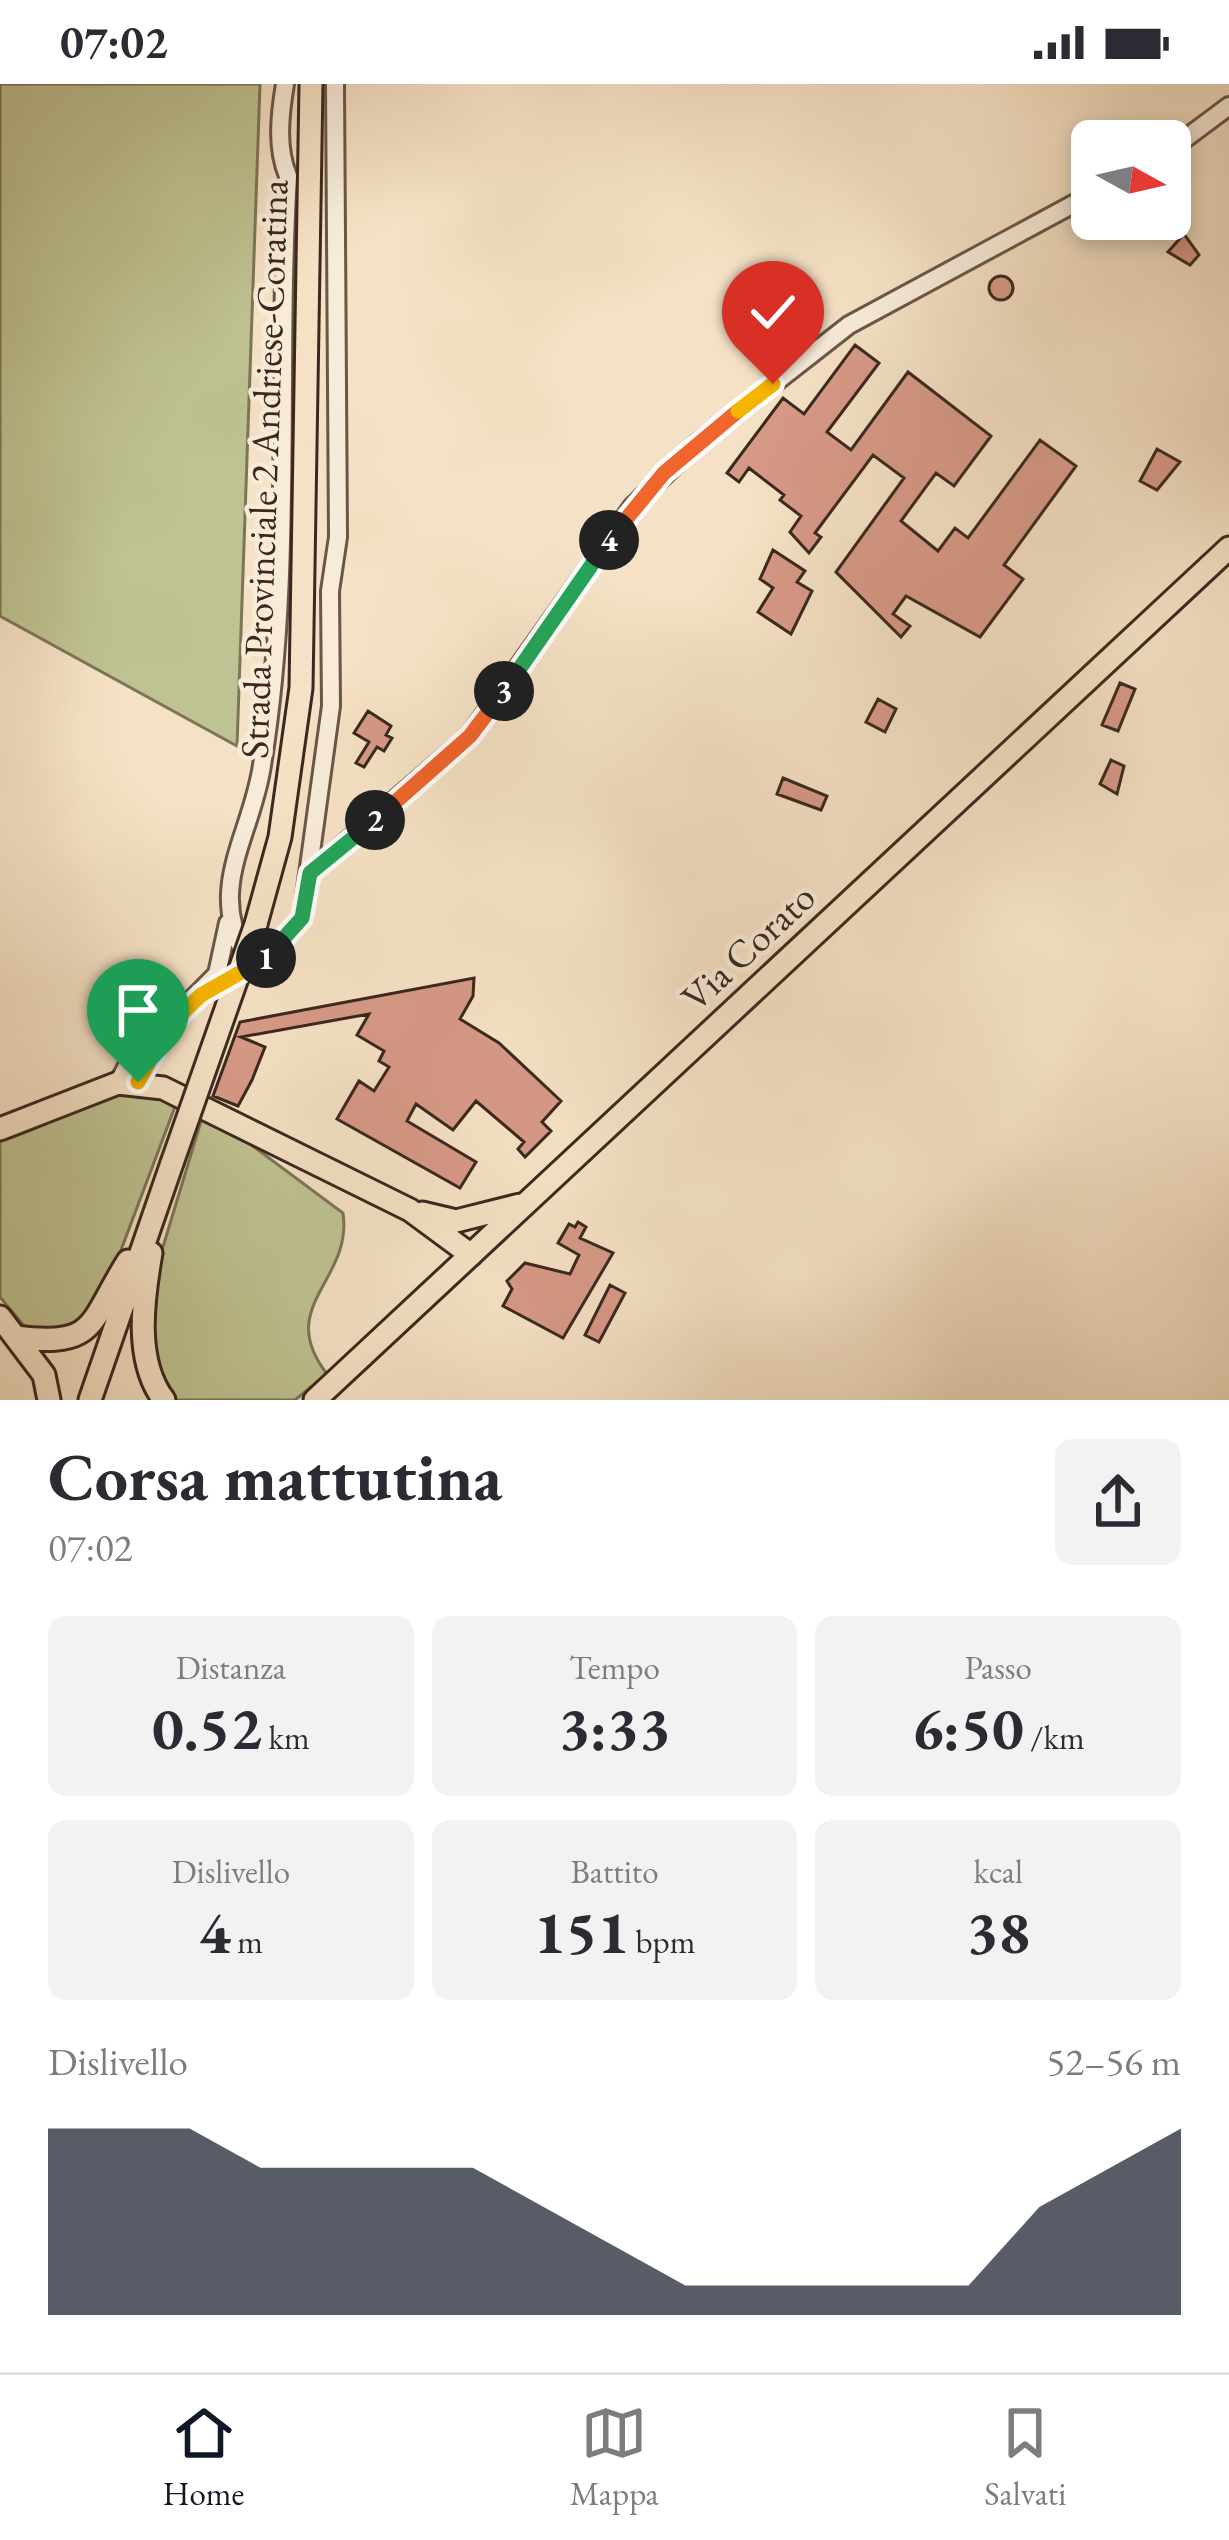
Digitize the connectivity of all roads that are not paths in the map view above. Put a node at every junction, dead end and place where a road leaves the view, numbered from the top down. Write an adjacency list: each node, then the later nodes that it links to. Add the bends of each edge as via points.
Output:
1 (285, 84): 9 (street, via 270,677 261,772 230,881)
2 (311, 84): 17 (main road, Strada Provinciale 2 Andriese-Coratina, bridge, via 301,688 280,837)
3 (335, 84): 8 (street, via 338,537 331,706)
4 (1229, 106): 5 (street)
5 (1191, 134)
6 (1071, 205): 8 (street, via 849,325 698,443 632,507 470,736)
7 (1229, 548): 18 (main road, Via Corato)
8 (310, 873): 10 (street, via 302,918)
9 (228, 922): 10 (street, via 245,955); 11 (street, via 217,974)
10 (265, 959): 11 (street)
11 (201, 995): 12 (street)
12 (169, 1026): 13 (street); 14 (street, via 128,1064)
13 (160, 1048): 14 (street); 15 (street)
14 (128, 1083): 15 (main road); 16 (main road)
15 (175, 1093): 19 (main road)
16 (0, 1129)
17 (164, 1188): 21 (main road, Strada Provinciale 2 Andriese-Coratina); 27 (main road, via 144,1339)
18 (526, 1203): 20 (main road); 22 (main road, Via Corato)
19 (410, 1210): 20 (main road); 22 (main road)
20 (456, 1221): 22 (main road)
21 (150, 1226): 24 (main road, via 85,1333 60,1342); 26 (main road, Strada Provinciale 2 Andriese-Coratina)
22 (471, 1255): 28 (main road, Via Corato)
23 (0, 1317): 24 (main road)
24 (16, 1337): 25 (main road, via 44,1375)
25 (49, 1400)
26 (90, 1400)
27 (164, 1400)
28 (315, 1400)

